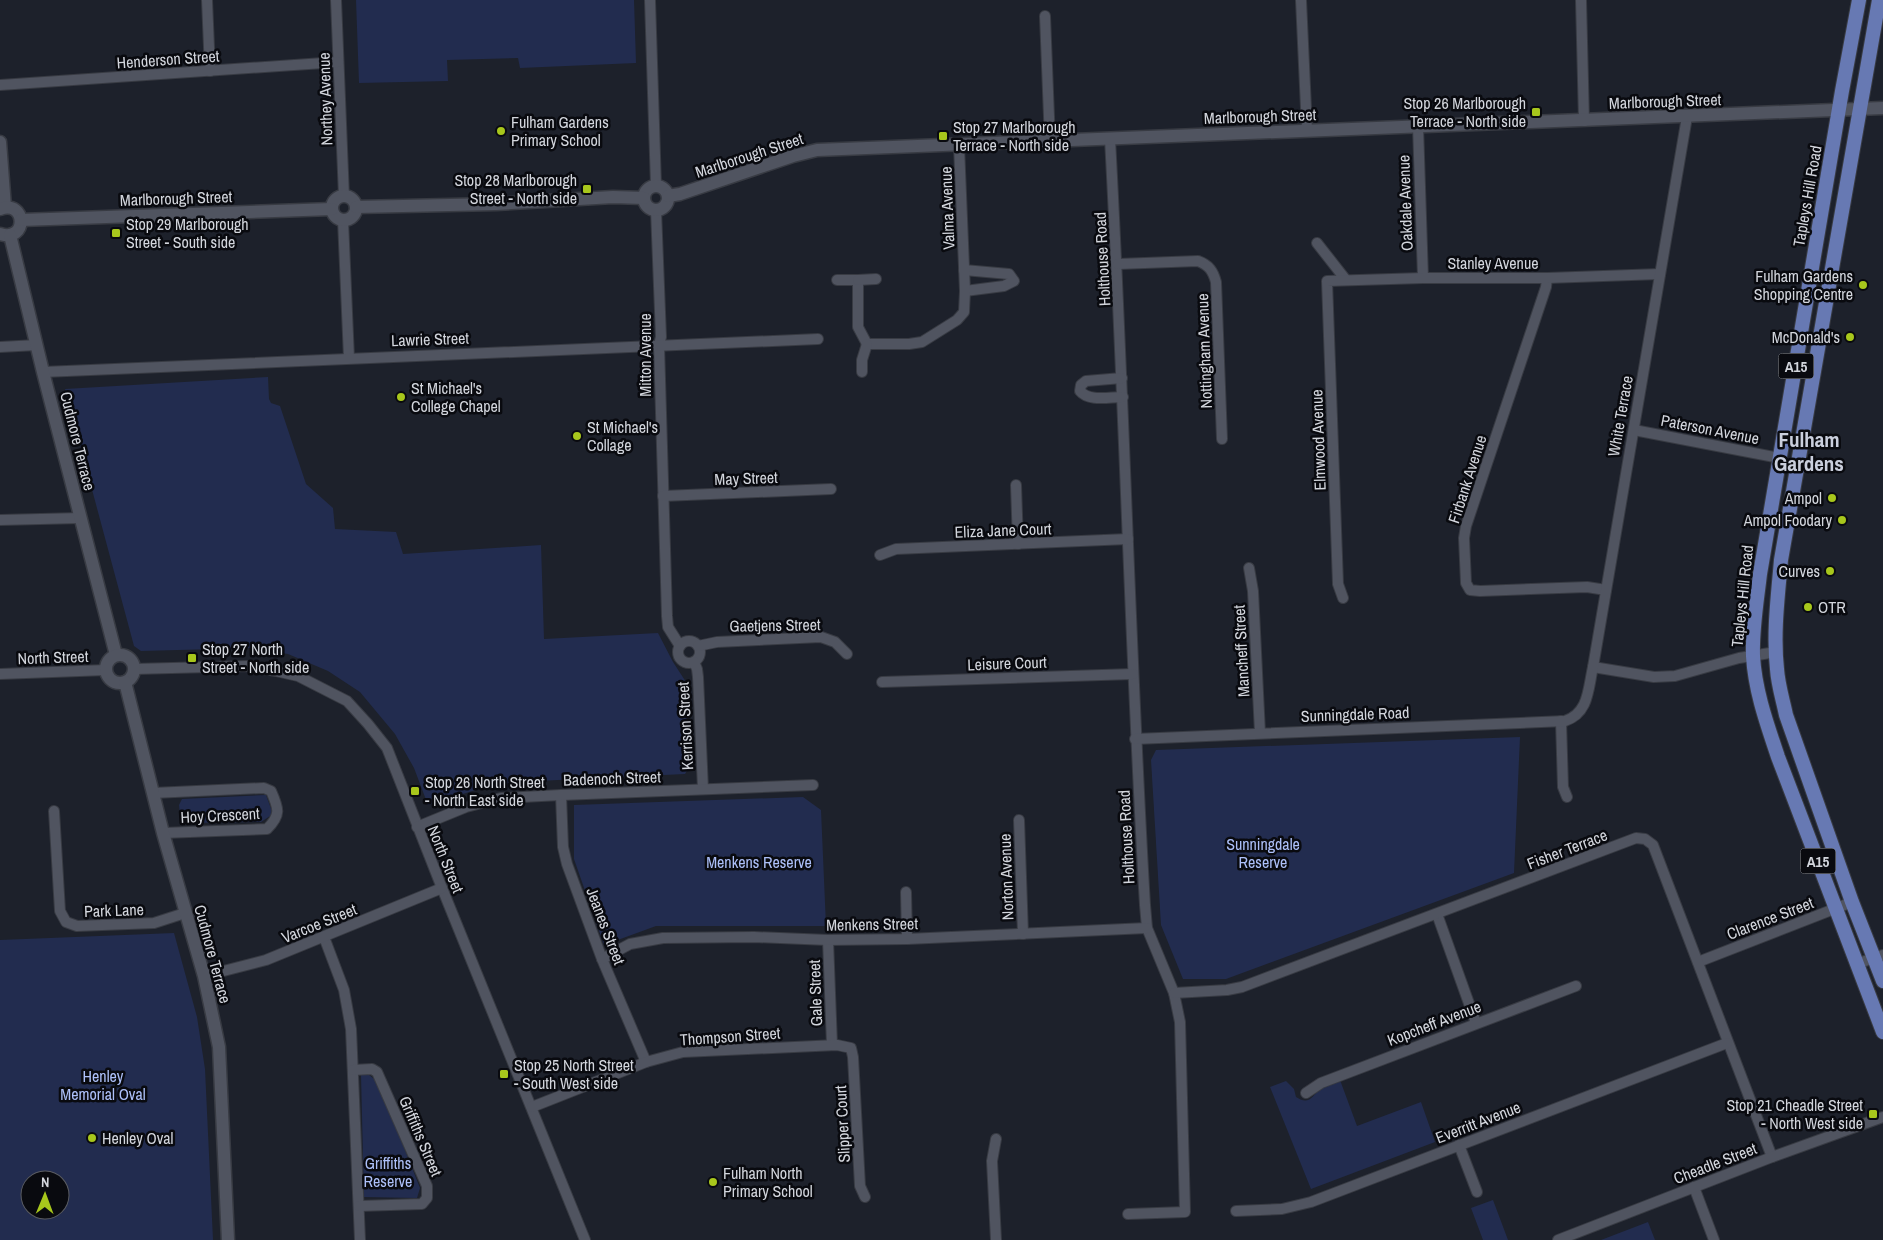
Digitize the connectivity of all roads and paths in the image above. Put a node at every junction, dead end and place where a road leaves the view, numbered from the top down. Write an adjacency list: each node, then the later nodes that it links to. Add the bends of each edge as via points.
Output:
1 (207, 0): 10 (street)
2 (336, 0): 9 (street, Northey Avenue)
3 (650, 0): 23 (street)
4 (1301, 0): 18 (street)
5 (1581, 0): 16 (street)
6 (1859, 0): 14 (main road, Tapleys Hill Road / A15)
7 (1879, 0): 13 (main road, A15)
8 (1044, 16): 21 (street)
9 (338, 62): 10 (street, Henderson Street); 25 (street, Northey Avenue)
10 (210, 71): 11 (street, Henderson Street)
11 (0, 85)
12 (1883, 108): 13 (street, Marlborough Street)
13 (1860, 109): 14 (street, Marlborough Street); 72 (main road, A15, via 1781,560)
14 (1838, 110): 15 (street, Marlborough Street); 58 (main road, Tapleys Hill Road / A15)
15 (1687, 117): 16 (street, Marlborough Street); 37 (street, White Terrace)
16 (1584, 121): 17 (street, Marlborough Street)
17 (1418, 126): 18 (street, Marlborough Street); 38 (street, Oakdale Avenue)
18 (1307, 130): 19 (street, Marlborough Street)
19 (1110, 139): 21 (street, Marlborough Street); 35 (street, Holthouse Road)
20 (0, 142): 27 (street)
21 (1050, 142): 22 (street, Marlborough Street)
22 (959, 146): 24 (street, Marlborough Street, via 817,150); 36 (street, Valma Avenue)
23 (656, 186): 24 (street, via 665,190); 26 (street, via 648,189)
24 (668, 196): 30 (street, via 663,208)
25 (344, 197): 28 (street, via 336,199); 29 (street, via 353,201)
26 (644, 198): 29 (street); 30 (street, via 647,206)
27 (3, 208): 31 (street, via 14,209)
28 (332, 208): 31 (street, Marlborough Street); 32 (street, via 335,216)
29 (356, 208): 32 (street, via 354,215)
30 (656, 210): 49 (street, Mitton Avenue)
31 (21, 220): 33 (street, via 19,229)
32 (343, 220): 51 (street)
33 (5, 234): 48 (street, Cudmore Terrace)
34 (1317, 243): 43 (street)
35 (1118, 264): 54 (street, Holthouse Road); 57 (street, Nottingham Avenue, via 1198,260 1207,264 1214,273)
36 (964, 270): 45 (street, Valma Avenue); 45 (street, Valma Avenue, via 1009,274 1014,281 1004,286)
37 (1660, 274): 39 (street, Stanley Avenue); 56 (street, White Terrace)
38 (1423, 278): 39 (street, Stanley Avenue); 43 (street, Stanley Avenue)
39 (1547, 278): 68 (street, Firbank Avenue, via 1466,526 1466,583 1470,590 1480,591 1587,587)
40 (876, 279): 42 (street)
41 (837, 280): 42 (street)
42 (858, 280): 47 (street, via 858,327)
43 (1346, 280): 44 (street, Stanley Avenue)
44 (1327, 281): 69 (street, Elmwood Avenue, via 1338,584)
45 (965, 291): 47 (street, Valma Avenue, via 964,312 922,342)
46 (818, 340): 49 (street, Lawrie Street)
47 (867, 344): 53 (street)
48 (37, 345): 50 (street); 52 (street, Cudmore Terrace)
49 (659, 345): 51 (street, Lawrie Street); 61 (street, Mitton Avenue)
50 (0, 347)
51 (350, 358): 52 (street, Lawrie Street)
52 (43, 372): 62 (street, Cudmore Terrace)
53 (862, 372)
54 (1122, 378): 55 (street, Holthouse Road); 55 (street, via 1086,380 1080,391 1091,398)
55 (1123, 397): 64 (street, Holthouse Road)
56 (1634, 430): 58 (street, Paterson Avenue); 68 (street, White Terrace)
57 (1222, 438)
58 (1780, 458): 75 (main road, Tapleys Hill Road / A15, via 1760,574)
59 (1016, 485): 65 (street)
60 (831, 489): 61 (street, May Street)
61 (663, 496): 70 (street, Mitton Avenue, via 668,627)
62 (81, 518): 63 (street); 74 (street, Cudmore Terrace)
63 (0, 520)
64 (1128, 539): 65 (street, Eliza Jane Court); 81 (street, Holthouse Road)
65 (1018, 544): 66 (street, Eliza Jane Court, via 896,549)
66 (880, 555)
67 (1249, 568): 86 (street, Mancheff Street)
68 (1606, 590): 77 (street, White Terrace)
69 (1343, 598)
70 (680, 646): 71 (street, via 689,641); 76 (street, via 679,658 686,663)
71 (698, 646): 73 (street, Gaetjens Street, via 717,642 822,637 835,642); 76 (street, via 699,657)
72 (1776, 652): 75 (street); 99 (main road, A15, via 1786,715)
73 (847, 654)
74 (116, 655): 78 (street, via 129,657); 79 (street, via 109,660)
75 (1753, 655): 77 (street, via 1675,676 1654,677); 100 (main road, Tapleys Hill Road / A15, via 1765,718)
76 (694, 662): 89 (street, Kerrison Street, via 698,677)
77 (1593, 667): 84 (street, White Terrace, via 1583,709)
78 (134, 669): 82 (street, via 131,678); 95 (street, North Street, via 248,666 298,676 347,701 387,748)
79 (106, 670): 80 (street, North Street); 82 (street, via 112,680)
80 (0, 674)
81 (1133, 674): 83 (street, Leisure Court); 87 (street, Holthouse Road)
82 (125, 682): 90 (street, Cudmore Terrace)
83 (882, 682)
84 (1575, 718): 85 (street, Sunningdale Road)
85 (1561, 721): 86 (street, Sunningdale Road); 92 (street, via 1563,787)
86 (1260, 733): 87 (street, Sunningdale Road)
87 (1136, 739): 103 (street, Holthouse Road)
88 (813, 785): 89 (street, Badenoch Street)
89 (703, 789): 91 (street, Badenoch Street)
90 (153, 793): 96 (street, Cudmore Terrace); 96 (street, Hoy Crescent, via 264,788 271,791 278,811 276,820 267,829)
91 (561, 794): 95 (street, Badenoch Street, via 501,798 466,807); 109 (street, Jeanes Street, via 563,847)
92 (1567, 797)
93 (54, 811): 101 (street, Park Lane, via 60,911 66,922 77,926 154,923)
94 (1019, 820): 104 (street, Norton Avenue)
95 (417, 827): 97 (street, North Street)
96 (163, 833): 101 (street, Cudmore Terrace)
97 (442, 888): 105 (street, Varcoe Street); 124 (street, North Street)
98 (906, 892): 107 (street)
99 (1852, 902): 100 (street, Clarence Street); 108 (main road, A15)
100 (1836, 909): 110 (street, Clarence Street); 111 (main road, Tapleys Hill Road / A15)
101 (186, 913): 112 (street, Cudmore Terrace)
102 (1437, 914): 110 (street, Fisher Terrace, via 1636,838 1646,839 1653,845); 115 (street, Fisher Terrace, via 1242,987); 116 (street)
103 (1147, 928): 104 (street, Menkens Street); 115 (street, Holthouse Road)
104 (1023, 934): 107 (street, Menkens Street)
105 (324, 937): 112 (street, Varcoe Street, via 266,960); 122 (street, via 344,990 351,1029)
106 (828, 940): 107 (street, Menkens Street); 109 (street, Menkens Street, via 663,938 630,944); 119 (street, Gale Street)
107 (907, 940)
108 (1878, 956): 111 (street); 113 (main road, A15)
109 (602, 959): 121 (street, Jeanes Street)
110 (1698, 962): 118 (street, Fisher Terrace)
111 (1856, 964): 117 (main road, Tapleys Hill Road / A15)
112 (204, 976): 135 (street, Cudmore Terrace, via 219,1047)
113 (1883, 981)
114 (1576, 986): 116 (street, Kopcheff Avenue)
115 (1174, 993): 134 (street, Holthouse Road, via 1180,1022 1186,1212)
116 (1476, 1023): 123 (street, Kopcheff Avenue, via 1321,1083)
117 (1883, 1032)
118 (1727, 1043): 127 (street, Everritt Avenue); 128 (street, Fisher Terrace)
119 (832, 1045): 120 (street, Thompson Street); 121 (street, Thompson Street, via 683,1052)
120 (851, 1048): 131 (street, Slipper Court, via 860,1186)
121 (646, 1062): 124 (street, Thompson Street)
122 (353, 1070): 132 (street); 132 (street, Griffiths Street, via 377,1072 427,1186 422,1204)
123 (1306, 1093)
124 (532, 1107): 137 (street, North Street)
125 (1883, 1117): 128 (street, Cheadle Street)
126 (996, 1138): 138 (street, via 992,1161)
127 (1459, 1145): 130 (street); 133 (street, Everritt Avenue, via 1311,1202 1282,1209)
128 (1772, 1157): 129 (street, Cheadle Street)
129 (1694, 1187): 139 (street, Cheadle Street); 140 (street)
130 (1477, 1192)
131 (865, 1196)
132 (359, 1206): 136 (street)
133 (1236, 1211)
134 (1128, 1214)
135 (228, 1240)
136 (360, 1240)
137 (585, 1240)
138 (996, 1240)
139 (1558, 1240)
140 (1714, 1240)

